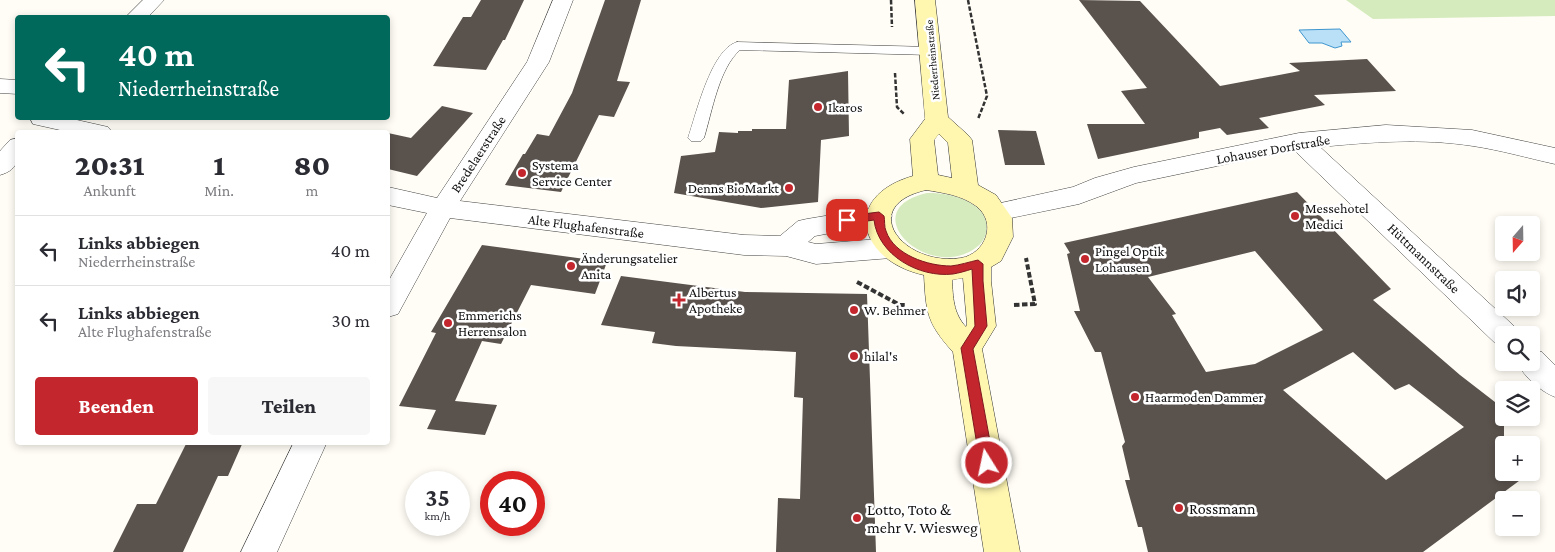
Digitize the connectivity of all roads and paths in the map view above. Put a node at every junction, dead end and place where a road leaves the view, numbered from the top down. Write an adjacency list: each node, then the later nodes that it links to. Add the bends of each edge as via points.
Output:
1 (154, 0): 5 (street)
2 (563, 0): 17 (street, Bredelaerstraße, via 538,62)
3 (926, 0): 6 (street, Niederrheinstraße)
4 (968, 0): 10 (path, via 987,96)
5 (138, 15)
6 (931, 51): 9 (street, Niederrheinstraße); 11 (lane, via 737,46 731,50 714,82)
7 (0, 86): 8 (street)
8 (15, 87)
9 (938, 120): 14 (street, Niederrheinstraße, via 922,139); 15 (street, Niederrheinstraße, via 960,140)
10 (978, 120)
11 (696, 138)
12 (1299, 141): 13 (street, Lohauser Dorfstraße, via 1386,133 1432,135 1472,138); 18 (street, Lohauser Dorfstraße, via 1134,175 1079,195); 25 (street, Hüttmannstraße)
13 (1555, 156)
14 (926, 182): 15 (street); 19 (street, via 889,196)
15 (966, 189): 18 (street)
16 (390, 196): 17 (street, Alte Flughafenstraße)
17 (442, 208): 20 (street, Alte Flughafenstraße, via 744,245); 24 (street, Bredelaerstraße)
18 (996, 212): 22 (street, via 1002,232 1000,241 996,250)
19 (879, 216): 20 (street, via 807,228); 21 (street, via 880,232)
20 (786, 246): 21 (street, Alte Flughafenstraße, via 816,254)
21 (891, 248): 23 (street, via 911,262)
22 (978, 264): 23 (street); 26 (street, via 982,326)
23 (937, 269): 26 (street, via 940,307 946,326)
24 (390, 302)
25 (1496, 326)
26 (967, 348): 31 (street)
27 (1540, 370): 28 (street)
28 (1555, 384)
29 (310, 445): 30 (street)
30 (259, 552)
31 (1002, 552)

